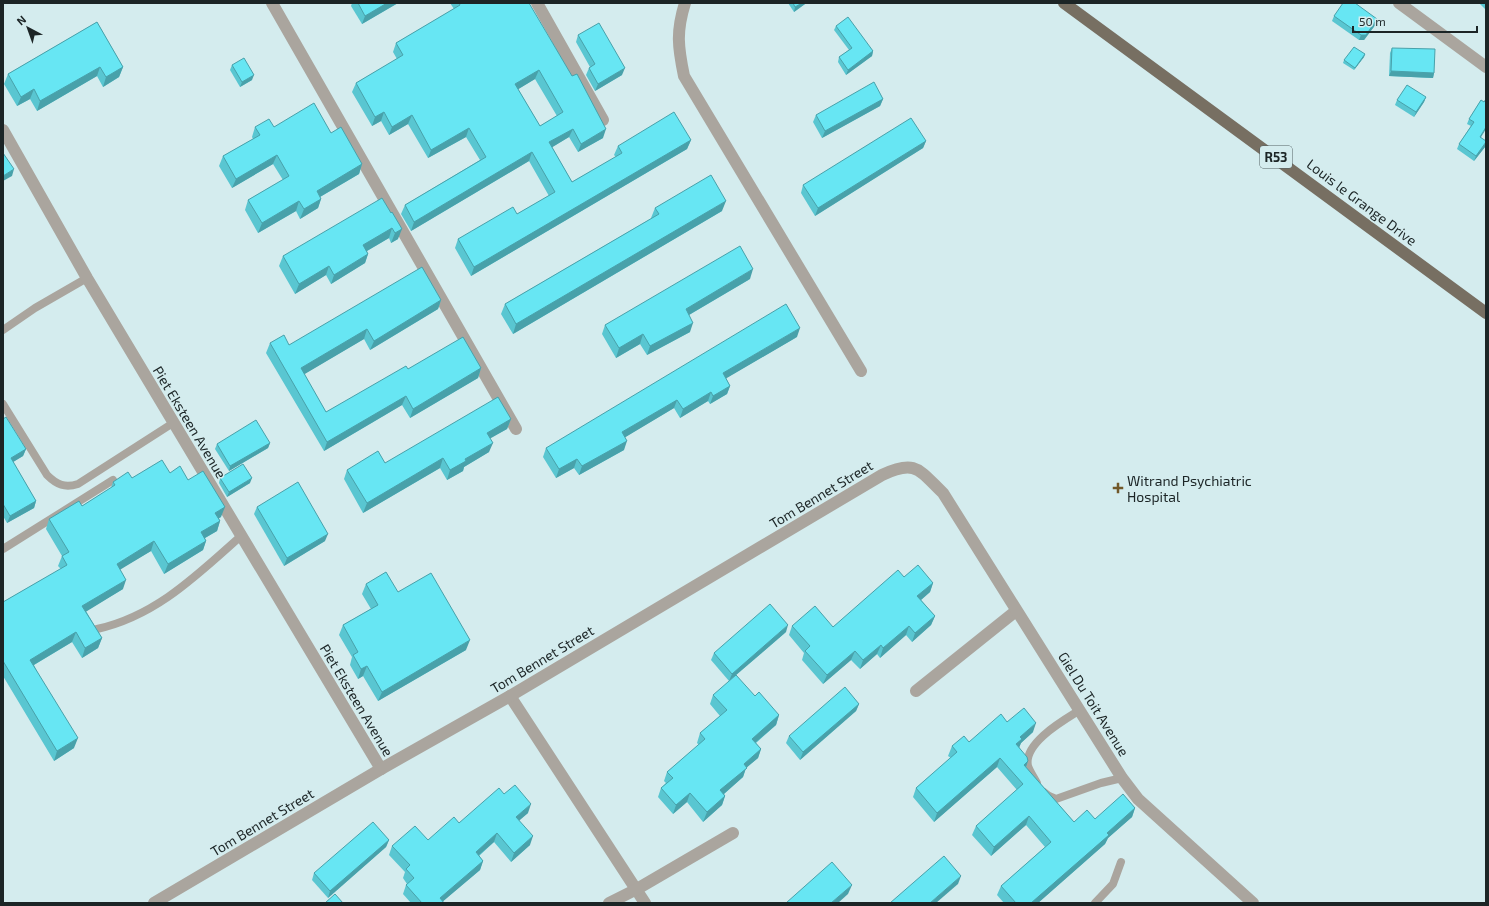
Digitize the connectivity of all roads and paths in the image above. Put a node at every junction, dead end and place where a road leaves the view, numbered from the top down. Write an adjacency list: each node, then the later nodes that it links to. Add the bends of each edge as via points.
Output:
1 (272, 3): 15 (street)
2 (537, 3): 7 (street)
3 (685, 3): 12 (street, via 680,20 678,47 684,76)
4 (1064, 3): 10 (main road, Louis le Grange Drive / R53)
5 (1399, 3): 6 (street)
6 (1486, 67)
7 (603, 120)
8 (3, 130): 9 (street, Piet Eksteen Avenue)
9 (87, 278): 11 (lane); 14 (street, Piet Eksteen Avenue)
10 (1486, 313)
11 (3, 330)
12 (861, 371)
13 (3, 404): 14 (lane, via 48,475 54,482 69,487 78,484)
14 (173, 423): 18 (street, Piet Eksteen Avenue)
15 (516, 429)
16 (113, 480): 19 (lane)
17 (943, 493): 20 (street, Giel Du Toit Avenue); 23 (street, Tom Bennet Street, via 915,468 901,467 887,472)
18 (241, 536): 21 (lane, via 183,587 145,612 119,624); 25 (street, Piet Eksteen Avenue)
19 (3, 549)
20 (1016, 611): 22 (street); 24 (street, Giel Du Toit Avenue)
21 (97, 629)
22 (916, 691)
23 (510, 696): 25 (street, Tom Bennet Street); 29 (street)
24 (1080, 710): 26 (street, Giel Du Toit Avenue); 26 (lane, via 1051,729 1030,752 1028,766 1040,787 1056,799)
25 (381, 769): 30 (street, Tom Bennet Street)
26 (1122, 778): 34 (street, Giel Du Toit Avenue, via 1138,799)
27 (732, 833): 29 (street)
28 (1121, 862): 33 (lane, via 1113,884)
29 (637, 889): 31 (street); 32 (street)
30 (154, 903)
31 (609, 903)
32 (645, 903)
33 (1095, 903)
34 (1253, 903)

